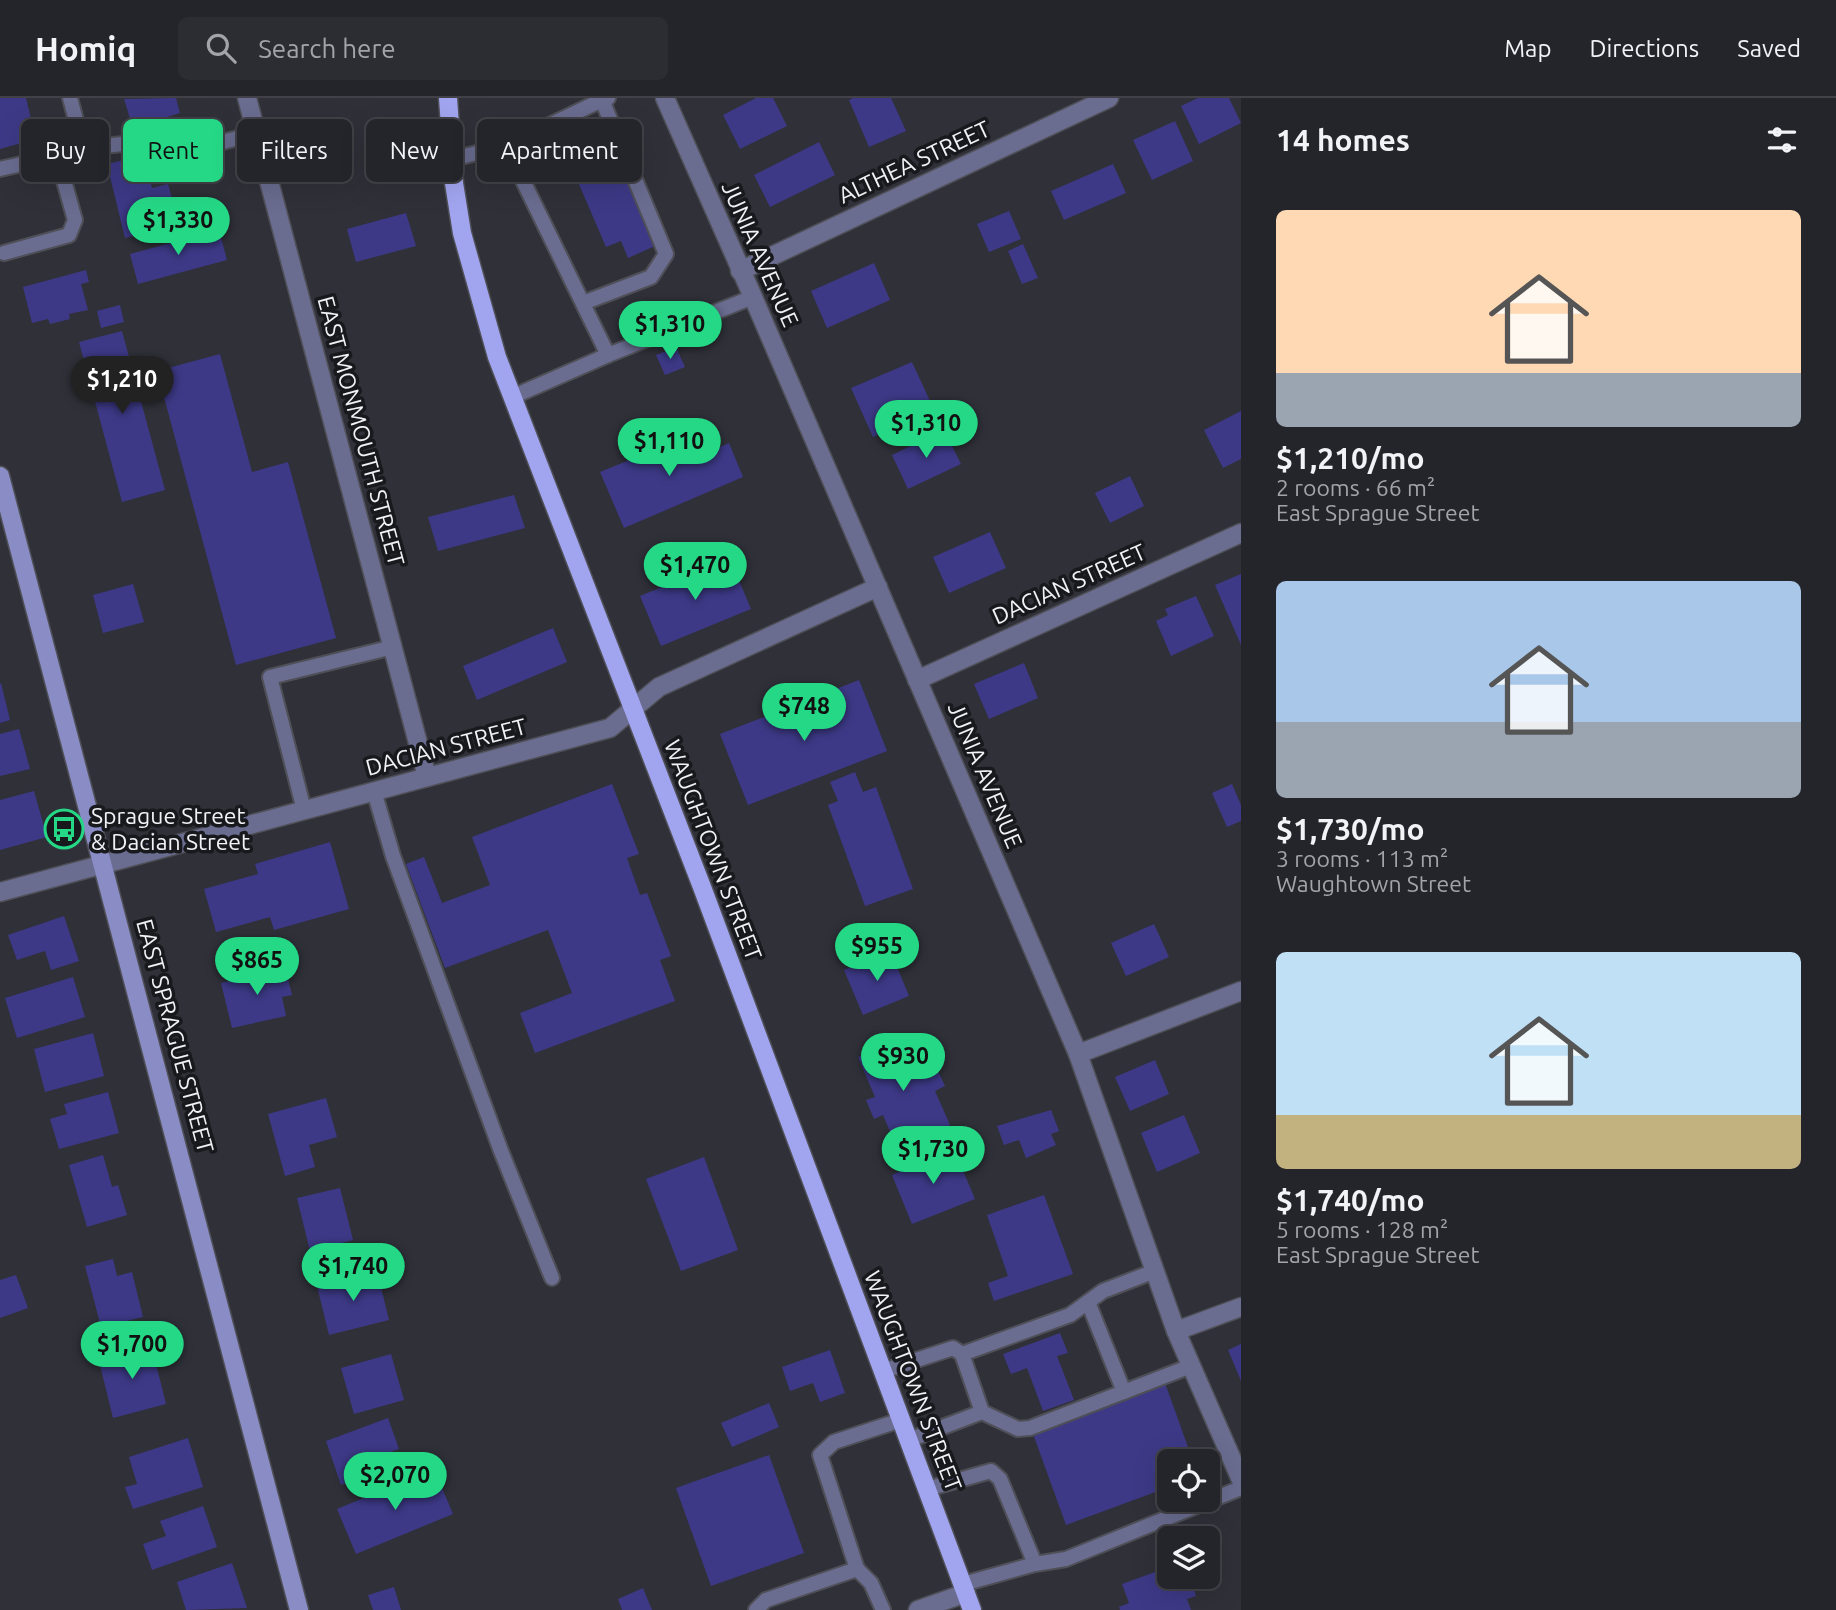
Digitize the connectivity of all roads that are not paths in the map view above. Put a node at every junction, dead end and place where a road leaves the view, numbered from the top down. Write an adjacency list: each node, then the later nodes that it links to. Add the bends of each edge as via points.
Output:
1 (70, 98): 7 (lane)
2 (247, 98): 8 (street, EAST MONMOUTH STREET)
3 (448, 98): 9 (main road, WAUGHTOWN STREET)
4 (664, 98): 20 (street, JUNIA AVENUE)
5 (1108, 98): 20 (street, ALTHEA STREET)
6 (605, 99): 10 (lane); 22 (lane, via 666,254 650,277)
7 (76, 119)
8 (253, 119)
9 (449, 119)
10 (563, 119)
11 (237, 139): 12 (lane, via 162,158 144,145)
12 (109, 146)
13 (21, 164): 14 (lane)
14 (0, 169)
15 (64, 182): 19 (lane, via 75,220 69,235)
16 (270, 182): 28 (street, EAST MONMOUTH STREET)
17 (455, 182): 24 (main road, WAUGHTOWN STREET, via 472,276)
18 (524, 182): 22 (lane)
19 (4, 253)
20 (740, 271): 21 (street, JUNIA AVENUE)
21 (753, 297): 23 (lane); 27 (street, JUNIA AVENUE)
22 (583, 303): 23 (lane)
23 (608, 355): 24 (lane)
24 (512, 397): 30 (main road, WAUGHTOWN STREET)
25 (0, 476): 34 (street, EAST SPRAGUE STREET)
26 (1241, 533): 29 (street, DACIAN STREET)
27 (878, 587): 29 (street, JUNIA AVENUE); 30 (street, DACIAN STREET, via 659,687)
28 (393, 647): 31 (street, EAST MONMOUTH STREET); 33 (lane, via 270,677)
29 (917, 680): 37 (street, JUNIA AVENUE)
30 (633, 709): 31 (street, DACIAN STREET, via 610,728); 45 (main road, WAUGHTOWN STREET)
31 (427, 777): 32 (street, DACIAN STREET)
32 (374, 791): 33 (street, DACIAN STREET); 39 (lane, via 393,856 501,1152)
33 (304, 810): 34 (street, DACIAN STREET)
34 (104, 862): 35 (street, DACIAN STREET); 56 (street, EAST SPRAGUE STREET)
35 (0, 892)
36 (1241, 991): 37 (street)
37 (1079, 1054): 38 (street, JUNIA AVENUE)
38 (1155, 1271): 40 (lane, via 1103,1291); 42 (street, JUNIA AVENUE)
39 (552, 1278)
40 (1088, 1302): 43 (lane, via 1070,1315); 46 (lane)
41 (1241, 1307): 42 (street)
42 (1176, 1331): 44 (street, JUNIA AVENUE)
43 (962, 1354): 45 (lane, via 953,1348); 47 (lane)
44 (1191, 1366): 46 (lane); 50 (street, JUNIA AVENUE)
45 (883, 1371): 48 (main road, WAUGHTOWN STREET)
46 (1124, 1392): 47 (lane, via 1030,1428 1018,1429)
47 (982, 1412): 49 (lane)
48 (901, 1420): 49 (main road, WAUGHTOWN STREET); 54 (lane, via 834,1441 820,1455)
49 (909, 1440): 52 (main road, WAUGHTOWN STREET)
50 (1241, 1480)
51 (1241, 1488): 53 (lane, via 1066,1559)
52 (927, 1489): 53 (lane, via 991,1471 1000,1479); 55 (main road, WAUGHTOWN STREET)
53 (1035, 1564): 55 (lane)
54 (857, 1569): 57 (lane, via 766,1600); 58 (lane, via 871,1583)
55 (963, 1596): 59 (street); 60 (main road, WAUGHTOWN STREET)
56 (299, 1610)
57 (756, 1610)
58 (883, 1610)
59 (919, 1610)
60 (972, 1610)

